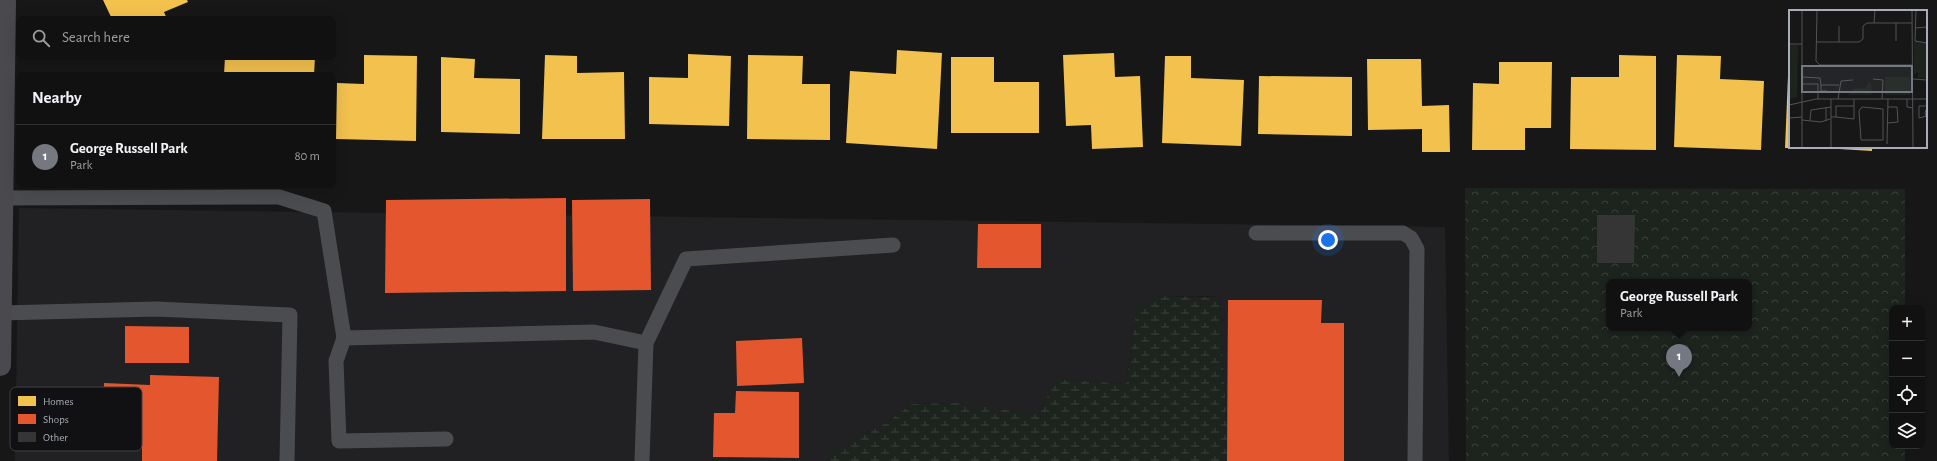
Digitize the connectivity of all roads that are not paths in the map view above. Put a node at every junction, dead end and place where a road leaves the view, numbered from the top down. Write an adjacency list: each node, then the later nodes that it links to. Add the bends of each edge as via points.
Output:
1 (4, 0): 2 (street)
2 (2, 198): 5 (street); 6 (lane, via 279,197 324,211)
3 (1256, 233): 12 (lane, via 1403,233 1411,238 1417,249)
4 (893, 245): 7 (lane, via 686,258)
5 (1, 313): 8 (street); 10 (lane, via 156,310 290,315)
6 (344, 338): 7 (lane, via 594,332); 9 (lane, via 336,362 339,441)
7 (646, 343): 11 (lane)
8 (0, 365)
9 (446, 439)
10 (287, 461)
11 (642, 461)
12 (1415, 461)

